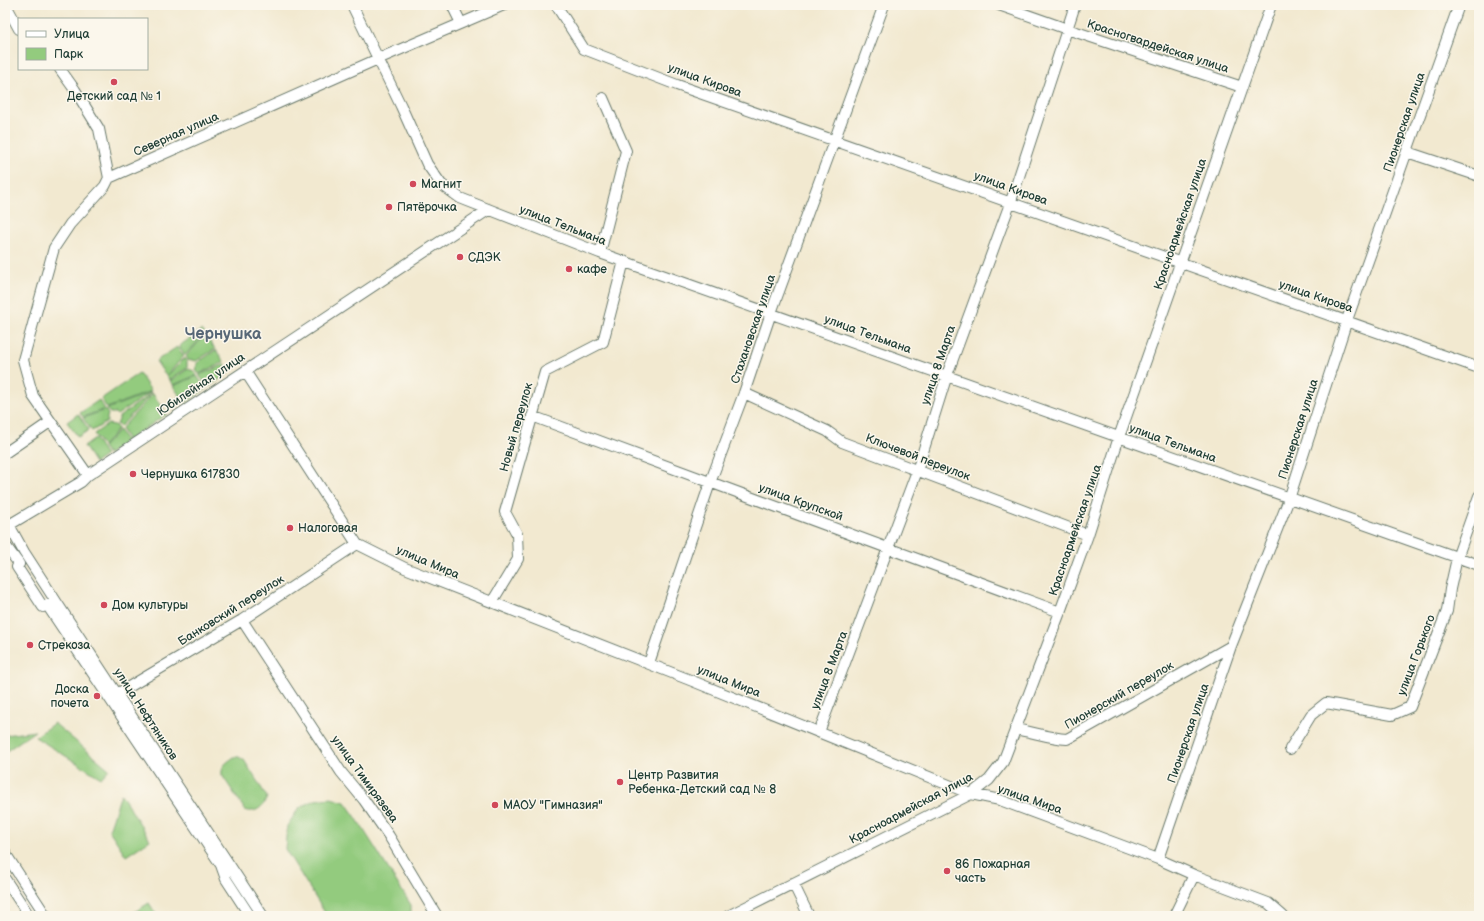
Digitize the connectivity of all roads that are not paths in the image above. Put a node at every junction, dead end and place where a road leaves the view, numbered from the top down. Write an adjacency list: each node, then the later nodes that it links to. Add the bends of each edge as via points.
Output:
1 (6, 5): 12 (street)
2 (352, 5): 14 (street, улица Тельмана)
3 (452, 5): 11 (street)
4 (504, 5): 11 (street, Северная улица)
5 (556, 5): 18 (street, улица Кирова, via 584,49 677,85)
6 (884, 5): 18 (street, Стахановская улица)
7 (999, 5): 13 (street, Красногвардейская улица)
8 (1075, 5): 13 (street, улица 8 Марта)
9 (1271, 5): 16 (street, Красноармейская улица)
10 (1459, 5): 19 (street, Пионерская улица)
11 (461, 23): 14 (street, Северная улица)
12 (18, 27)
13 (1067, 29): 16 (street, Красногвардейская улица); 22 (street, улица 8 Марта)
14 (378, 59): 21 (street, Северная улица); 23 (street, улица Тельмана, via 426,164 441,184 460,198)
15 (61, 70): 21 (street, via 99,130)
16 (1242, 87): 26 (street, Красноармейская улица)
17 (603, 98): 24 (street, via 626,151)
18 (834, 140): 22 (street, улица Кирова); 27 (street, Стахановская улица)
19 (1407, 152): 20 (street); 28 (street, Пионерская улица)
20 (1479, 176)
21 (109, 178): 34 (street, via 105,186 70,224 54,248 23,360 33,396)
22 (1011, 201): 26 (street, улица Кирова); 31 (street, улица 8 Марта)
23 (488, 210): 24 (street, улица Тельмана); 30 (street, Юбилейная улица)
24 (600, 253): 25 (street, улица Тельмана)
25 (624, 261): 27 (street, улица Тельмана); 33 (street, Новый переулок, via 603,342 545,372)
26 (1180, 262): 28 (street, улица Кирова); 35 (street, Красноармейская улица)
27 (771, 313): 31 (street, улица Тельмана); 32 (street, Стахановская улица)
28 (1348, 320): 29 (street, улица Кирова); 41 (street, Пионерская улица)
29 (1479, 368)
30 (245, 371): 38 (street, Юбилейная улица); 44 (street)
31 (947, 376): 35 (street, улица Тельмана); 37 (street, улица 8 Марта)
32 (744, 393): 37 (street, Ключевой переулок, via 827,431 842,442); 39 (street, Стахановская улица)
33 (532, 416): 39 (street, улица Крупской); 49 (street, Новый переулок, via 505,512 517,534 518,558)
34 (50, 422): 36 (street); 38 (street)
35 (1119, 437): 41 (street, улица Тельмана); 43 (street, Красноармейская улица)
36 (5, 453)
37 (917, 471): 43 (street, Ключевой переулок); 46 (street, улица 8 Марта)
38 (88, 475): 42 (street, Юбилейная улица, via 81,482)
39 (710, 483): 46 (street, улица Крупской); 53 (street, Стахановская улица)
40 (1479, 496): 47 (street, улица Горького)
41 (1289, 498): 47 (street, улица Тельмана); 52 (street, Пионерская улица)
42 (7, 525): 54 (street, улица Нефтяников)
43 (1088, 535): 50 (street, Красноармейская улица)
44 (357, 544): 49 (street, улица Мира, via 406,568); 51 (street, Банковский переулок)
45 (5, 545): 68 (street, via 44,607 46,605 221,865 226,879)
46 (888, 548): 50 (street, улица Крупской); 56 (street, улица 8 Марта)
47 (1457, 558): 48 (street, улица Тельмана); 57 (street, улица Горького, via 1447,611 1410,707 1392,715 1326,703 1311,716)
48 (1479, 565)
49 (492, 602): 53 (street, улица Мира)
50 (1060, 612): 55 (street, Красноармейская улица)
51 (242, 620): 54 (street, Банковский переулок); 70 (street, улица Тимирязева, via 341,772 390,836)
52 (1232, 646): 55 (street, Пионерский переулок, via 1067,740); 60 (street, Пионерская улица)
53 (649, 663): 56 (street, улица Мира)
54 (117, 694): 69 (street, улица Нефтяников)
55 (1015, 729): 58 (street, Красноармейская улица, via 1003,762 990,780)
56 (819, 732): 58 (street, улица Мира)
57 (1290, 750)
58 (971, 794): 60 (street, улица Мира, via 1000,800); 64 (street, Красноармейская улица)
59 (5, 853): 63 (street)
60 (1158, 859): 61 (street, улица Мира)
61 (1194, 875): 73 (street); 74 (street, улица Мира, via 1268,903)
62 (5, 879): 65 (street)
63 (24, 881): 65 (street); 67 (street)
64 (793, 883): 71 (street, Красноармейская улица); 72 (street)
65 (11, 889): 66 (street, via 26,911)
66 (26, 916)
67 (46, 916)
68 (250, 916)
69 (263, 916)
70 (437, 916)
71 (728, 916)
72 (810, 916)
73 (1174, 916)
74 (1283, 916)

